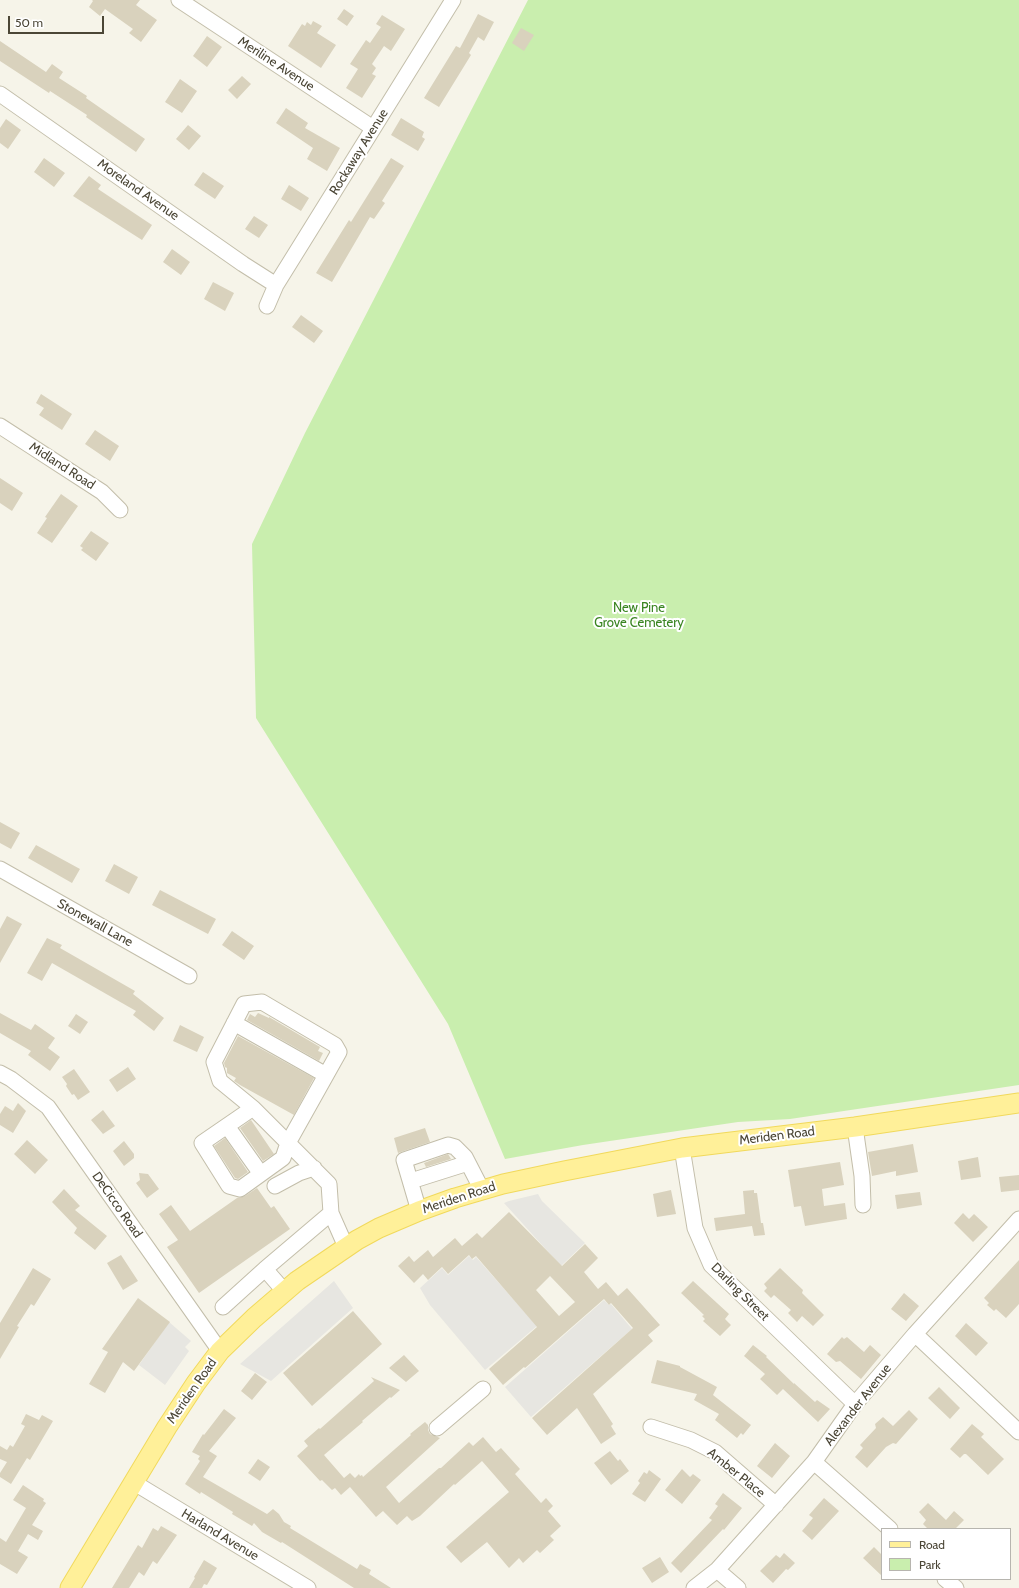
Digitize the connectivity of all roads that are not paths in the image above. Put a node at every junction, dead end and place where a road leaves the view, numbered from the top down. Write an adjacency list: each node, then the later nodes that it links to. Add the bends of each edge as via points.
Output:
1 (179, 0): 4 (street, Meriline Avenue)
2 (453, 0): 4 (street, Rockaway Avenue)
3 (0, 94): 5 (street, Moreland Avenue, via 243,264)
4 (374, 128): 5 (street, Rockaway Avenue)
5 (276, 284): 6 (street, Rockaway Avenue)
6 (267, 306)
7 (0, 426): 8 (street, Midland Road, via 102,492)
8 (120, 510)
9 (0, 869): 10 (street, Stonewall Lane)
10 (189, 976)
11 (234, 1023): 13 (street); 13 (street, via 244,1004 262,1002 335,1045 339,1052); 15 (street, via 214,1062 220,1081)
12 (0, 1074): 35 (street, DeCicco Road, via 48,1106)
13 (326, 1075): 18 (street)
14 (1019, 1103): 17 (main road, Meriden Road)
15 (253, 1108): 16 (street); 18 (street)
16 (227, 1126): 22 (street); 22 (street, via 202,1143 229,1186 240,1188)
17 (855, 1127): 19 (main road, Meriden Road); 26 (street, via 862,1176)
18 (288, 1143): 21 (street); 22 (street, via 283,1158)
19 (682, 1148): 25 (main road, Meriden Road); 37 (street, Darling Street, via 695,1228 711,1265)
20 (468, 1163): 23 (street); 23 (street, via 460,1151 448,1145 404,1160); 25 (street)
21 (314, 1168): 24 (street, via 298,1173); 28 (street, via 330,1184)
22 (261, 1174)
23 (411, 1181): 27 (street)
24 (275, 1186)
25 (482, 1190): 27 (main road, Meriden Road)
26 (863, 1206)
27 (419, 1211): 30 (main road, Meriden Road, via 379,1228)
28 (331, 1213): 30 (street); 31 (street)
29 (1019, 1219): 34 (street, Alexander Avenue)
30 (346, 1247): 32 (main road, Meriden Road)
31 (265, 1270): 32 (street); 33 (street)
32 (285, 1292): 35 (main road, Meriden Road)
33 (224, 1307)
34 (915, 1334): 37 (street, Alexander Avenue); 40 (street)
35 (220, 1351): 42 (main road, Meriden Road, via 196,1383)
36 (483, 1389): 39 (street)
37 (855, 1404): 41 (street, Alexander Avenue)
38 (651, 1427): 43 (street, Amber Place, via 691,1440 715,1452)
39 (438, 1428)
40 (1019, 1432)
41 (814, 1462): 43 (street, Alexander Avenue); 44 (street)
42 (133, 1482): 47 (main road, Meriden Road); 48 (street, Harland Avenue)
43 (776, 1505): 45 (street, Alexander Avenue)
44 (889, 1528)
45 (717, 1570): 49 (street, Alexander Avenue); 50 (street)
46 (947, 1580): 51 (street)
47 (70, 1588)
48 (308, 1588)
49 (694, 1588)
50 (738, 1588)
51 (956, 1588)

